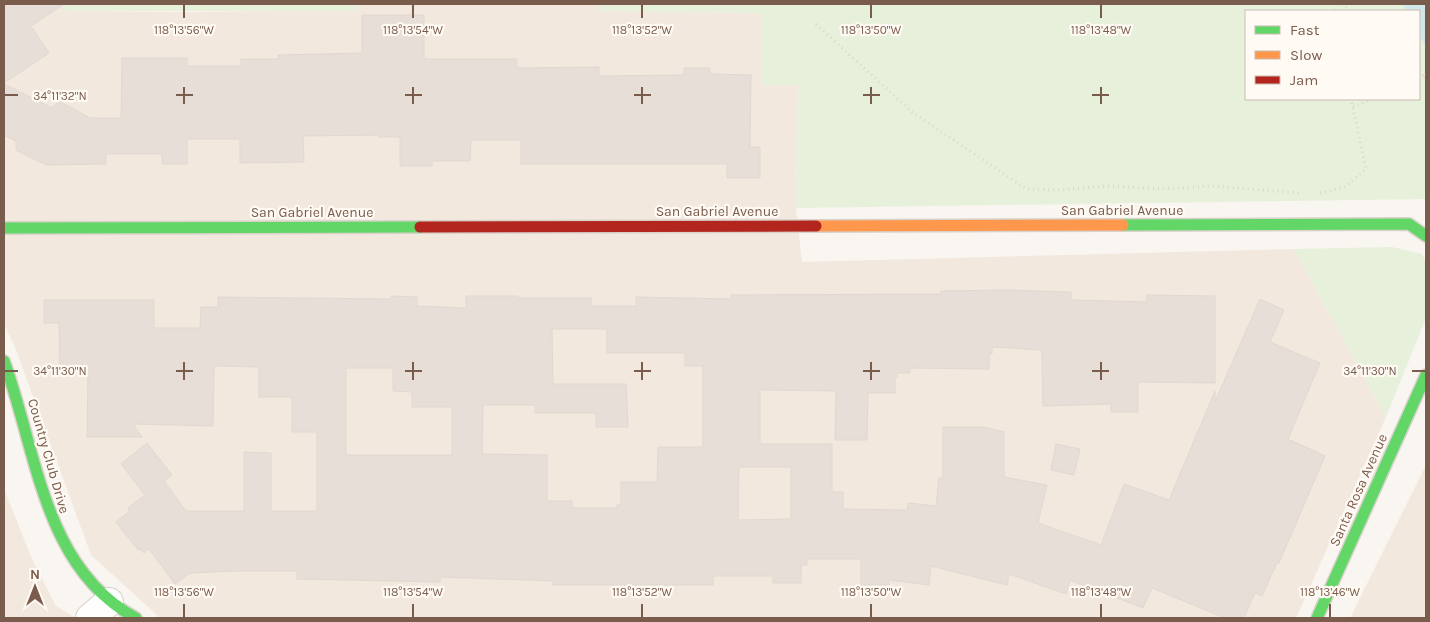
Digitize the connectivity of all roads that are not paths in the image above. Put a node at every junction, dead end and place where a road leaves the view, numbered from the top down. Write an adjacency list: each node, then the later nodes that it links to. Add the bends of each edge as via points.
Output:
1 (4, 228): 2 (street, San Gabriel Avenue, via 1409,224)
2 (1426, 236)
3 (4, 361): 5 (street, Country Club Drive, via 56,531)
4 (1426, 375): 7 (street, Santa Rosa Avenue)
5 (99, 610): 6 (street, Country Club Drive)
6 (136, 618)
7 (1318, 618)

